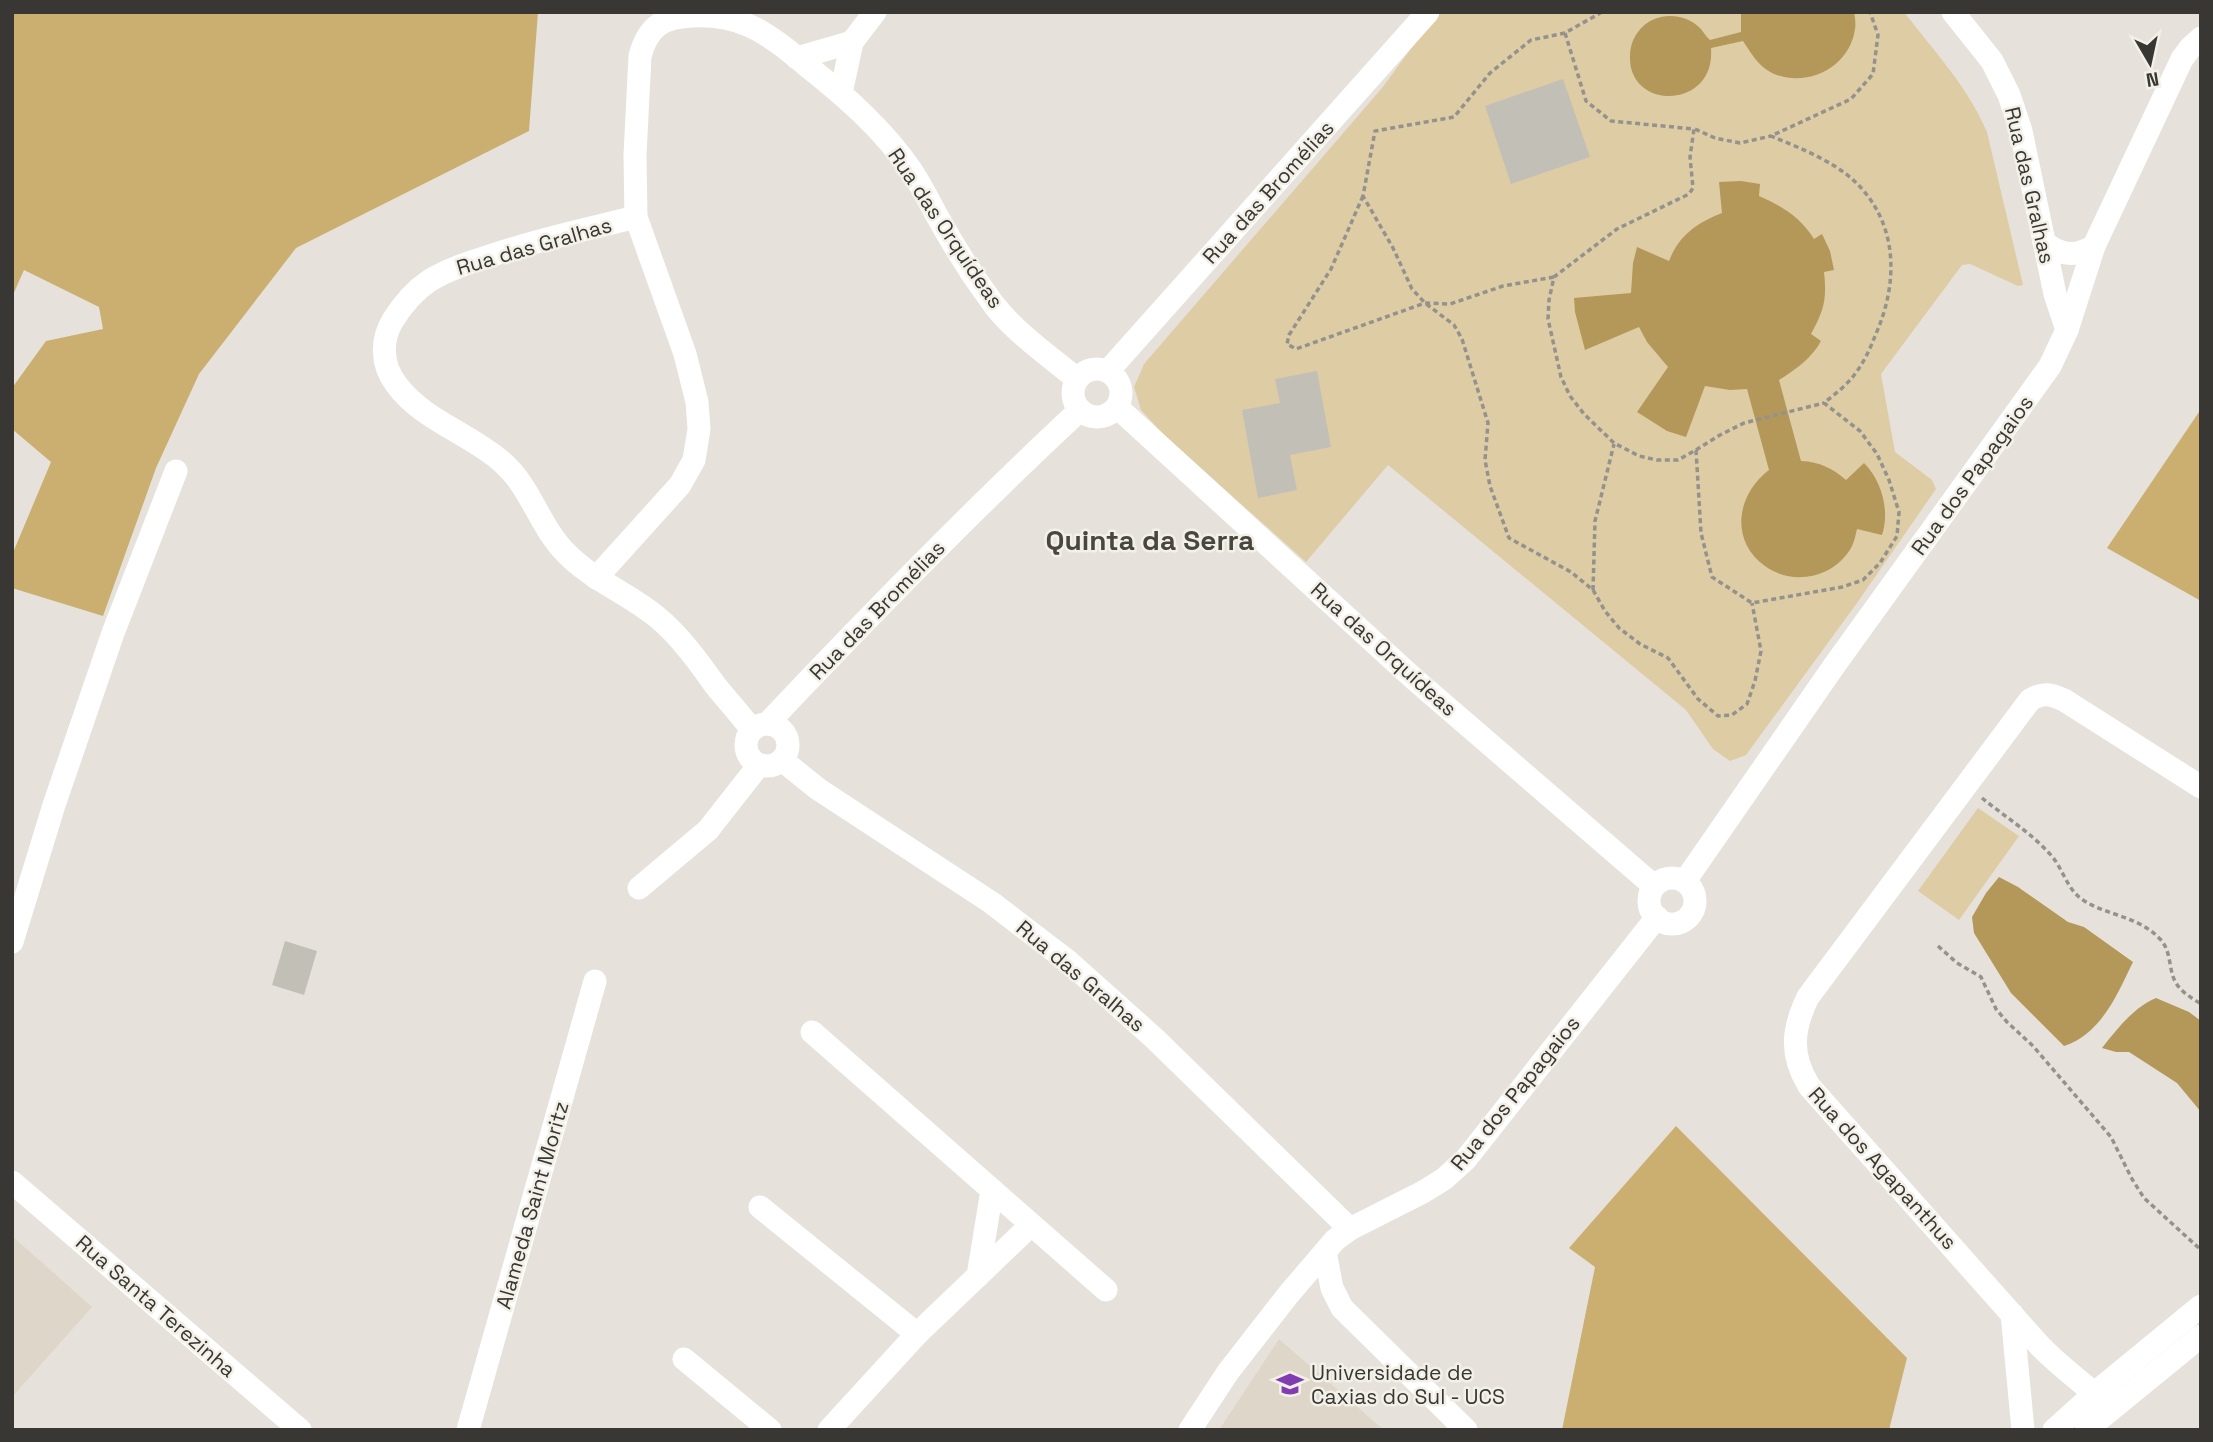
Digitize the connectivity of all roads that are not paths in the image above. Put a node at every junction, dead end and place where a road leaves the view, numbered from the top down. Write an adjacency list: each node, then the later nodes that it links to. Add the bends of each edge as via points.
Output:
1 (875, 12): 5 (street)
2 (1428, 12): 12 (street, Rua das Bromélias)
3 (1953, 12): 9 (street, Rua das Gralhas, via 1992,61 2009,94)
4 (2201, 38): 10 (street, Rua dos Papagaios, via 2179,65)
5 (852, 41): 6 (street); 7 (street)
6 (797, 58): 7 (street, Rua das Orquídeas); 8 (street, Rua das Orquídeas, via 753,27 724,17 678,17 651,31 638,65)
7 (841, 93): 13 (street, Rua das Orquídeas, via 913,172 968,270 997,308 1033,345)
8 (636, 218): 17 (street, Rua das Orquídeas, via 685,354 699,429 694,460 680,485); 17 (street, Rua das Gralhas, via 525,245 449,271 411,296 384,338 387,366 400,389 426,413 503,462 563,550)
9 (2043, 242): 10 (street, via 2067,254); 11 (street, Rua das Gralhas)
10 (2094, 246): 11 (street, Rua dos Papagaios)
11 (2067, 330): 22 (street, Rua dos Papagaios, via 2050,366)
12 (1108, 371): 13 (street, via 1091,370); 14 (street, via 1122,391)
13 (1077, 379): 15 (street, via 1073,395)
14 (1117, 407): 15 (street, via 1103,416); 23 (street, Rua das Orquídeas, via 1413,678)
15 (1080, 410): 18 (street, Rua das Bromélias)
16 (176, 471): 26 (street, via 113,632)
17 (596, 578): 18 (street, Rua das Gralhas, via 663,622)
18 (760, 727): 19 (street, via 782,730 788,745); 20 (street, via 746,745 747,753)
19 (782, 760): 20 (street); 33 (street, Rua das Gralhas, via 818,789 992,903 1069,962)
20 (759, 765): 24 (street, via 708,830)
21 (2201, 787): 38 (street, Rua dos Agapanthus, via 2064,700 2037,695 1965,785 1800,1014 1796,1056 1809,1086)
22 (1685, 881): 23 (street, via 1668,878); 25 (street, via 1695,903 1688,918 1672,923)
23 (1654, 887): 25 (street, via 1650,902)
24 (639, 888)
25 (1657, 917): 33 (street, Rua dos Papagaios, via 1466,1159 1423,1192)
26 (12, 942)
27 (596, 981): 44 (street, Alameda Saint Moritz)
28 (812, 1032): 30 (street)
29 (12, 1182): 43 (street, Rua Santa Terezinha)
30 (992, 1190): 32 (street); 35 (street)
31 (760, 1207): 39 (street)
32 (1031, 1225): 35 (street); 36 (street)
33 (1350, 1229): 34 (street, Rua dos Papagaios)
34 (1325, 1252): 47 (street, Rua dos Papagaios, via 1228,1372); 48 (street, via 1332,1288 1342,1307)
35 (978, 1276): 39 (street)
36 (1106, 1290)
37 (2201, 1306): 42 (street)
38 (2012, 1314): 42 (street, Rua dos Agapanthus, via 2056,1363); 49 (street)
39 (917, 1334): 46 (street)
40 (2201, 1336): 42 (street)
41 (684, 1359): 45 (street)
42 (2103, 1401): 50 (street); 51 (street)
43 (300, 1430)
44 (468, 1430)
45 (770, 1430)
46 (829, 1430)
47 (1190, 1430)
48 (1466, 1430)
49 (2023, 1430)
50 (2054, 1430)
51 (2086, 1430)

